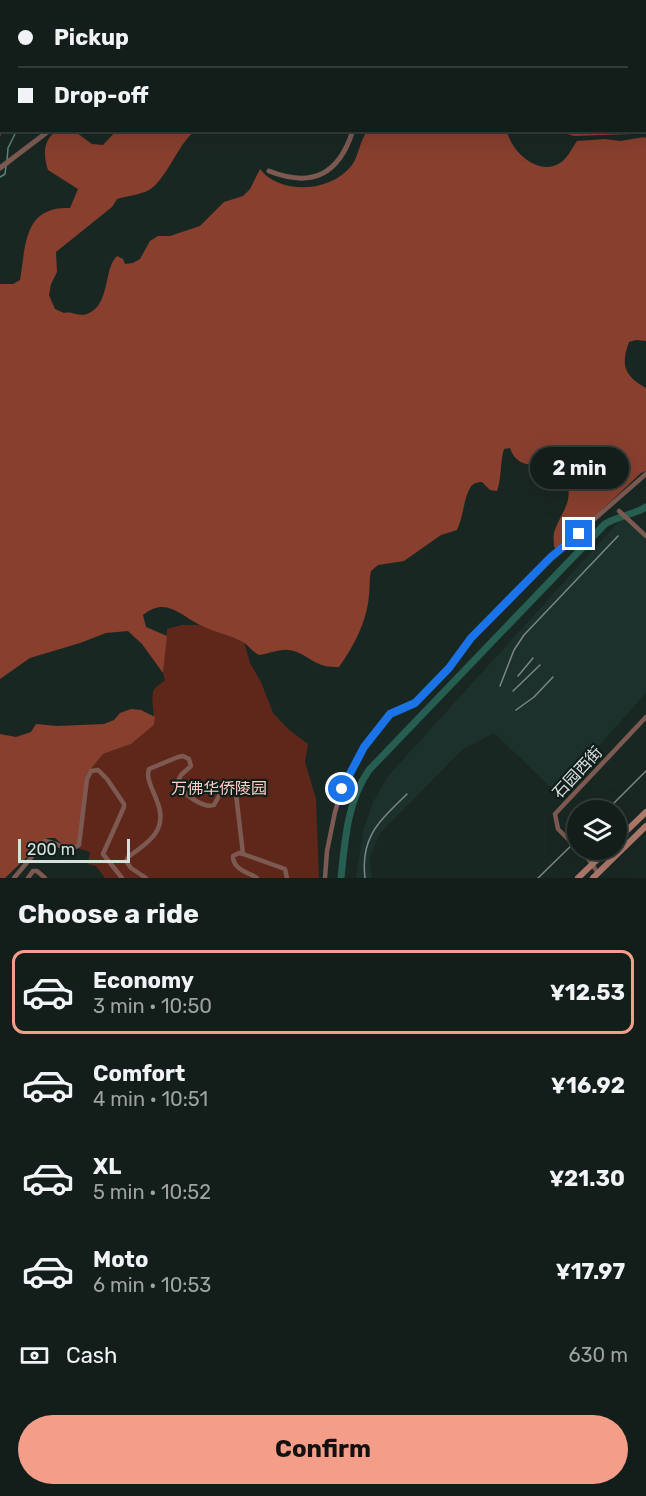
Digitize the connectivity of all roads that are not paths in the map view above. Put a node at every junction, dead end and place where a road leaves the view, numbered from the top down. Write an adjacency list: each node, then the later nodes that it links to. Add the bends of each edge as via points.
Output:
1 (47, 132): 3 (street)
2 (352, 132): 4 (street, via 342,154 323,174 298,180)
3 (0, 168)
4 (269, 171)
5 (646, 474): 27 (street, via 551,557 471,638 415,703 390,714 364,747 342,789 329,840)
6 (619, 511): 7 (street)
7 (646, 536)
8 (645, 721): 9 (street, 石园西街)
9 (569, 800)
10 (567, 802): 14 (street, 石园西街, via 555,814 558,829)
11 (646, 812): 13 (main road)
12 (646, 826): 19 (main road)
13 (627, 830)
14 (567, 838)
15 (243, 854): 24 (street, via 236,794 225,789 214,806 205,806 180,789 177,783 191,766 189,759 178,757 149,769 160,808 159,826 156,835 126,861); 25 (street, via 233,856 233,862); 26 (street, via 285,869)
16 (588, 860): 18 (street, 石园西街)
17 (596, 860): 18 (main road)
18 (592, 864): 19 (street, 石园西街); 28 (main road)
19 (598, 876)
20 (14, 878): 23 (street, via 45,842 65,849 79,845 87,779 91,771 98,770 124,804 103,854)
21 (28, 878): 22 (street, via 33,871)
22 (45, 878)
23 (122, 878)
24 (146, 878)
25 (257, 878)
26 (287, 878)
27 (326, 878)
28 (578, 878)

